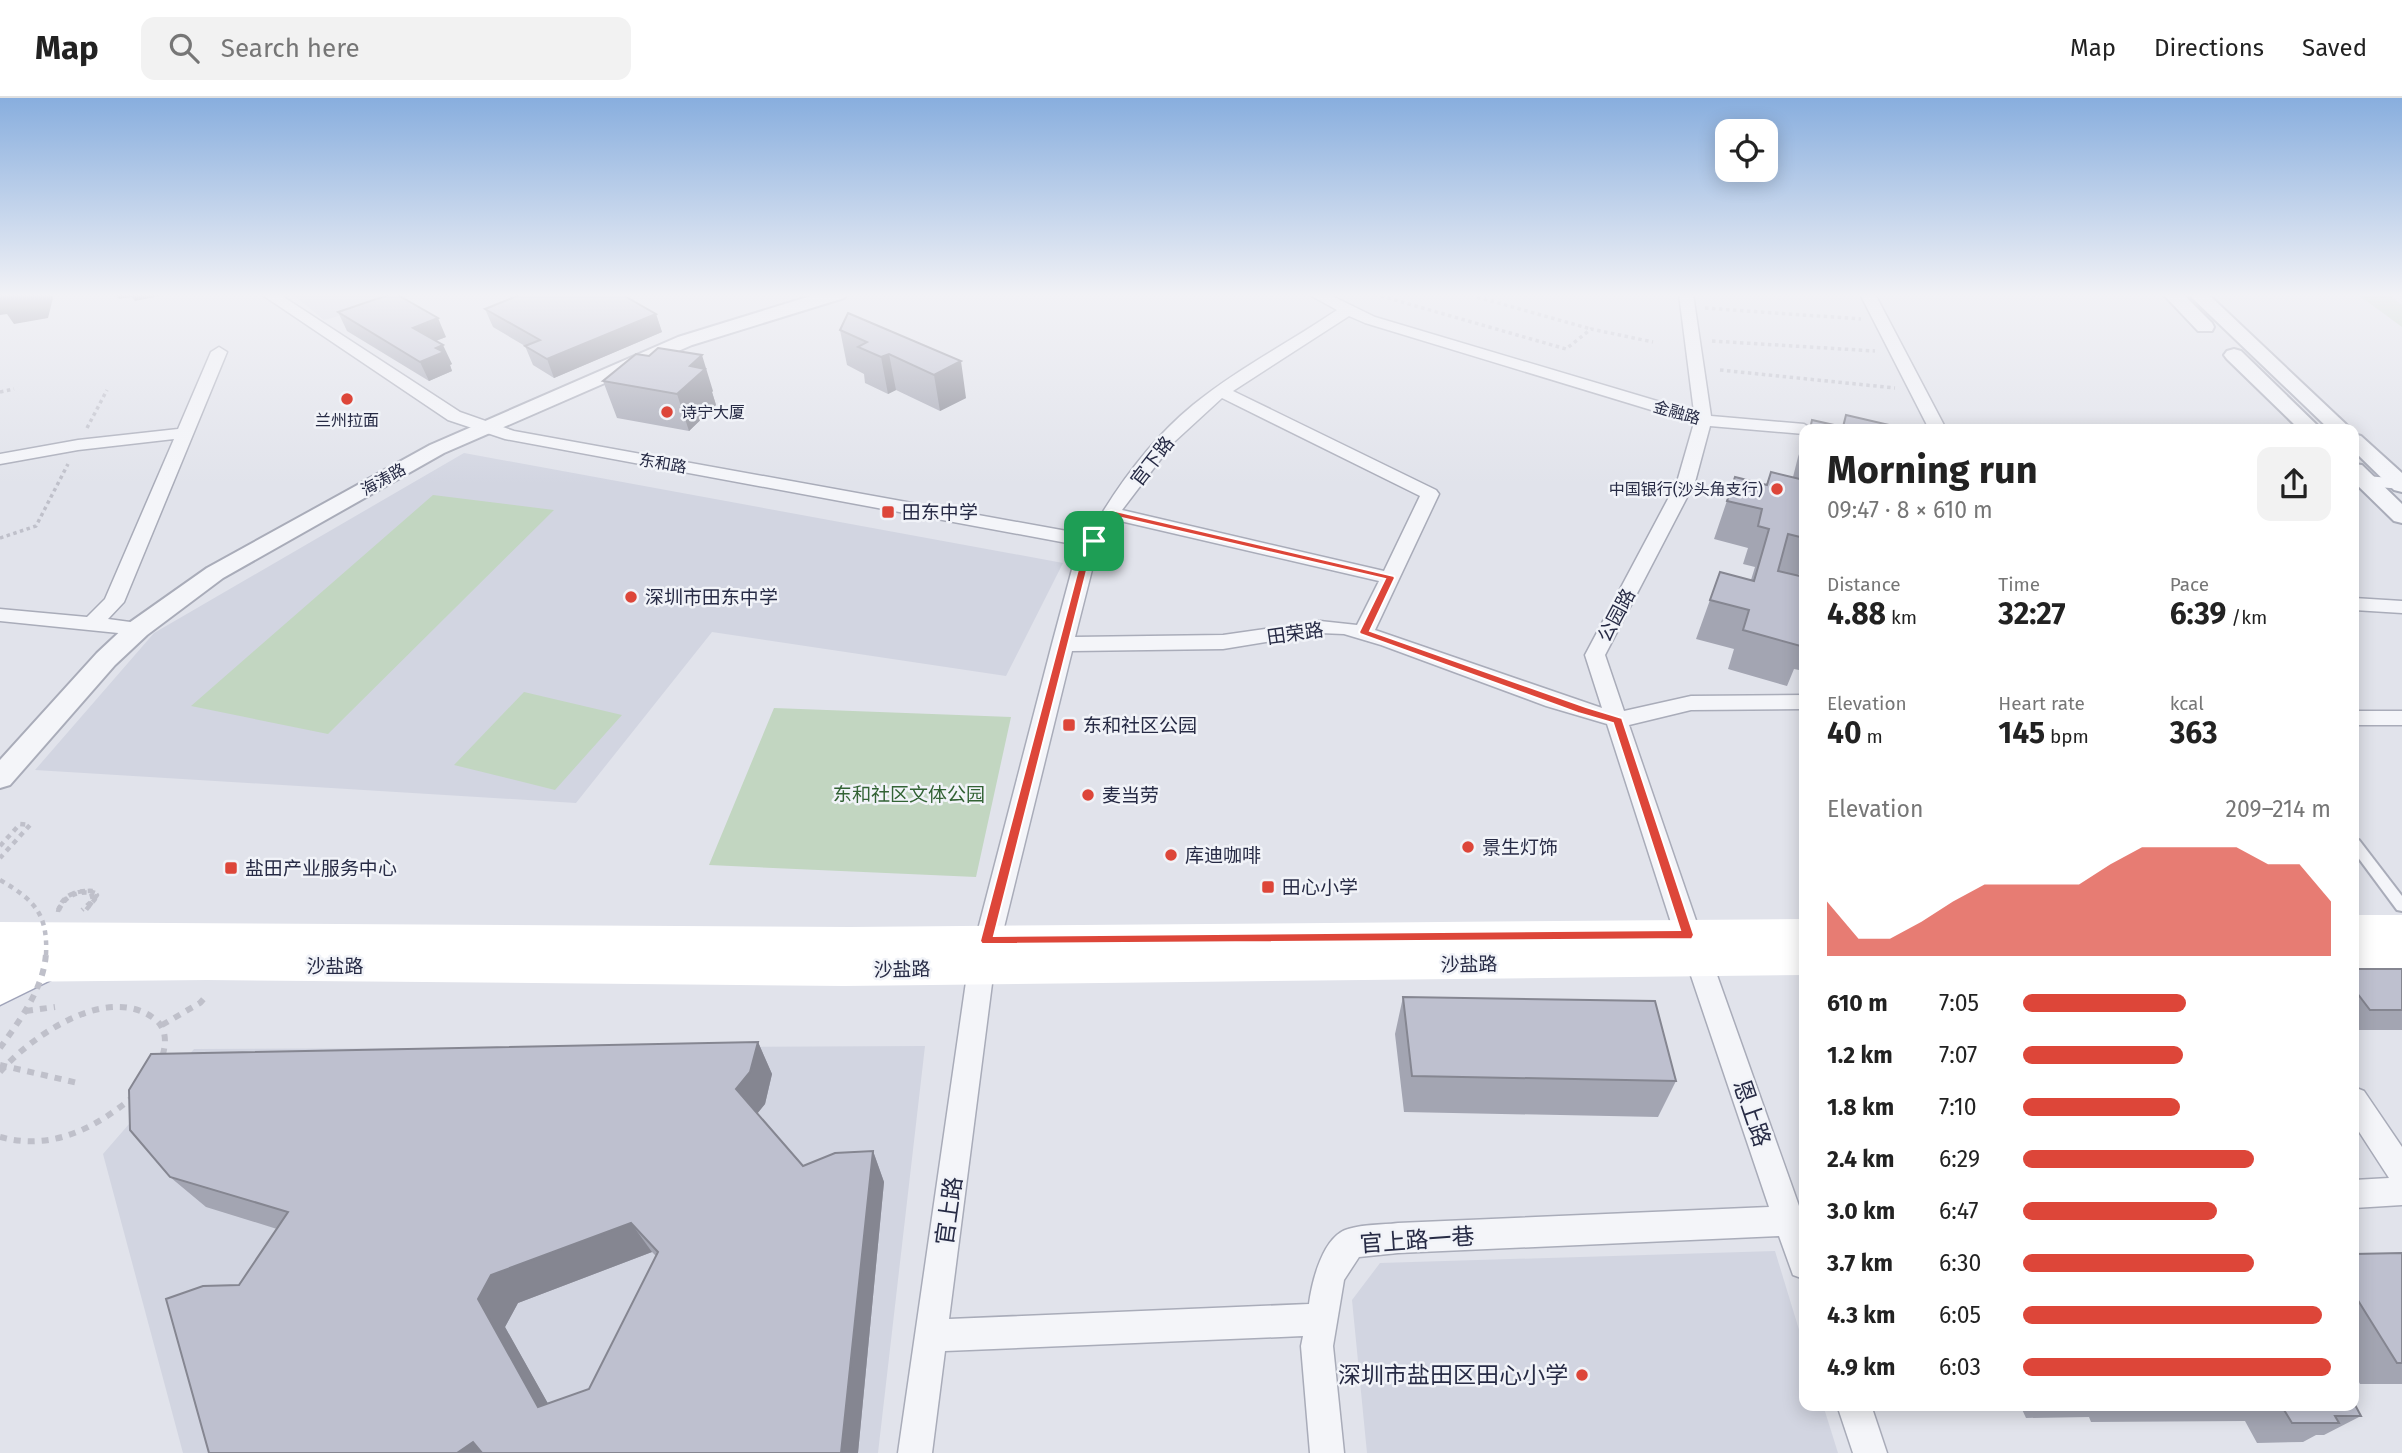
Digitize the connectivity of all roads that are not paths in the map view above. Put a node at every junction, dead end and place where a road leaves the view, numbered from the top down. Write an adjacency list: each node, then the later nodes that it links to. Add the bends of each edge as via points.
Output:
1 (217, 357): 17 (street)
2 (364, 357): 15 (street, 东和路, via 454,416)
3 (648, 357): 15 (street, 海涛路)
4 (1275, 357): 10 (street, 官下路)
5 (1497, 357): 11 (street, 金融路)
6 (1697, 357): 11 (street, 公园路)
7 (1899, 357): 12 (street)
8 (2237, 357): 13 (street)
9 (2264, 357): 14 (street)
10 (1222, 392): 23 (street, 官下路, via 1178,428); 26 (street, via 1430,494)
11 (1703, 420): 16 (street, 金融路); 37 (street, 公园路, via 1686,482 1595,655)
12 (1935, 424)
13 (2306, 424)
14 (2336, 424)
15 (487, 428): 25 (street, 东和路); 31 (street, 海涛路, via 437,449 260,547 215,573)
16 (1799, 429)
17 (185, 433): 19 (street); 30 (street, via 114,602)
18 (2359, 445): 22 (street)
19 (0, 459)
20 (2359, 477): 22 (street)
21 (2359, 478): 24 (street)
22 (2401, 485)
23 (1111, 513): 25 (street, 官下路); 26 (street)
24 (2402, 516)
25 (1094, 541): 33 (street, 官下路)
26 (1390, 578): 32 (street)
27 (2359, 604): 28 (street)
28 (2402, 607)
29 (0, 615): 30 (street)
30 (92, 624): 31 (street)
31 (138, 629): 38 (street, 海涛路)
32 (1364, 632): 33 (street, 田荣路, via 1320,627 1223,642); 37 (street, 田荣路)
33 (1062, 645): 47 (street, 官下路)
34 (1799, 702): 37 (street, 田荣路, via 1692,703)
35 (2359, 718): 36 (street)
36 (2402, 718)
37 (1618, 720): 45 (street, 公园路)
38 (0, 778)
39 (2359, 850): 40 (lane)
40 (2402, 906)
41 (2359, 930): 42 (main road)
42 (2402, 930)
43 (1799, 935): 45 (main road, 沙盐路)
44 (0, 937): 47 (main road, 沙盐路)
45 (1693, 948): 47 (main road, 沙盐路); 49 (main road, 沙盐路); 57 (street, 恩上路)
46 (2402, 954): 48 (main road)
47 (983, 955): 50 (main road, 沙盐路); 59 (street, 官上路)
48 (2359, 955)
49 (1799, 959)
50 (42, 965): 51 (main road, 沙盐路); 52 (main road)
51 (0, 966)
52 (13, 999)
53 (2359, 1108): 54 (street)
54 (2402, 1172)
55 (2402, 1191): 56 (street)
56 (2359, 1194)
57 (1797, 1220): 58 (street, 官上路一巷, via 1350,1243 1329,1275)
58 (1322, 1319): 59 (street); 62 (street, via 1317,1346)
59 (931, 1336): 61 (street, 官上路)
60 (1856, 1411): 63 (street)
61 (915, 1453)
62 (1327, 1453)
63 (1870, 1453)

